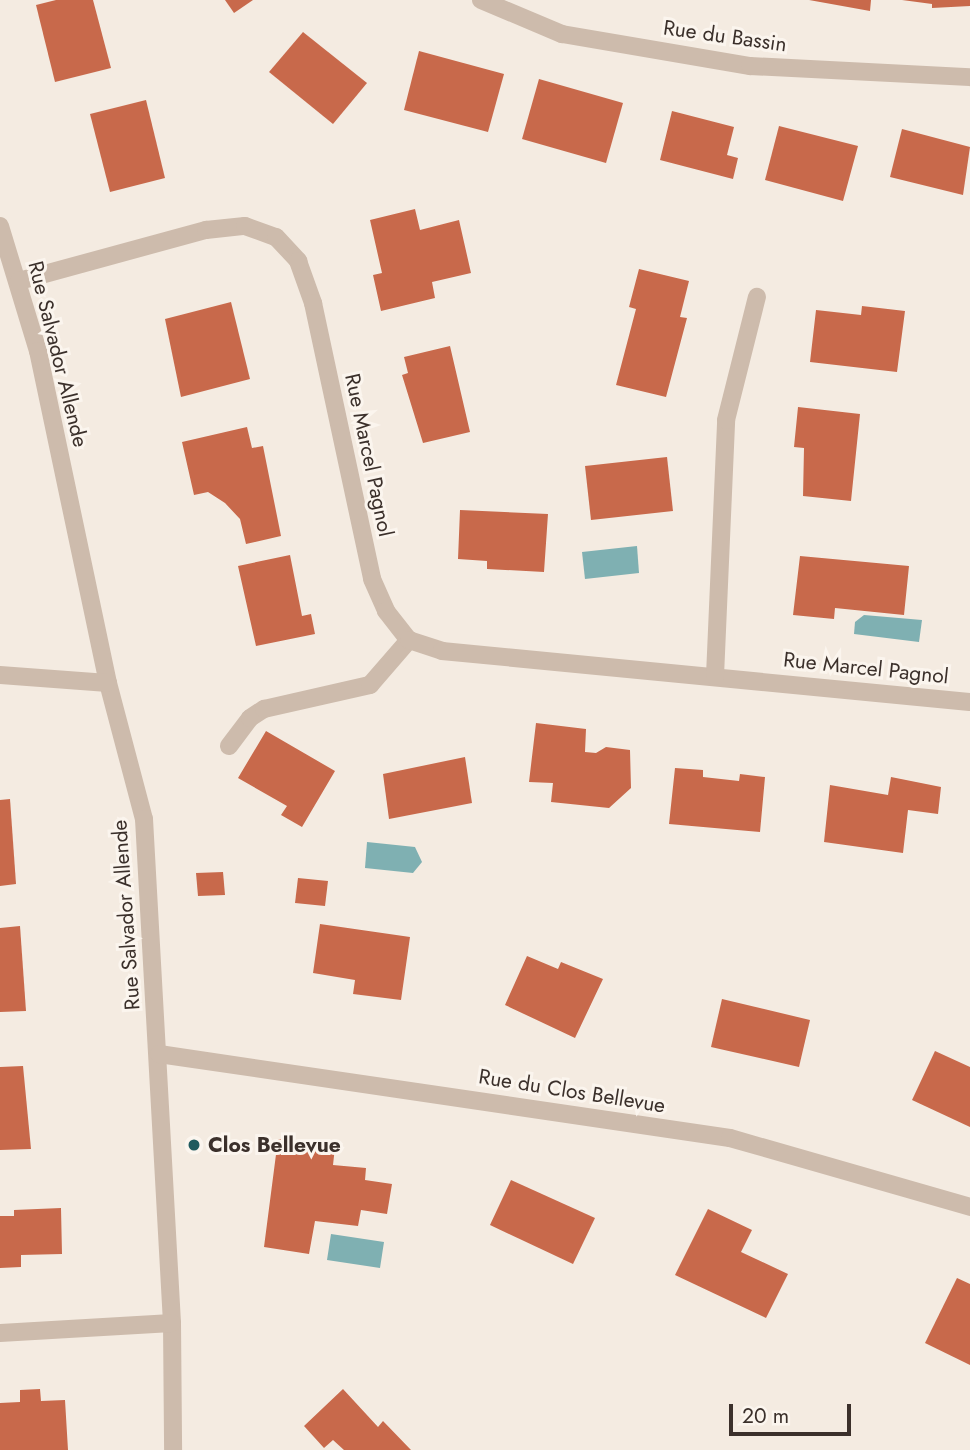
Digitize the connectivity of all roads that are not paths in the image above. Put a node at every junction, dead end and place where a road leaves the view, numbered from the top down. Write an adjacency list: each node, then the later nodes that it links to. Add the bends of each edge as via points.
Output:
1 (481, 0): 2 (street, Rue du Bassin, via 562,34 750,66)
2 (970, 77)
3 (0, 226): 4 (street, Rue Salvador Allende)
4 (19, 281): 6 (street, Rue Marcel Pagnol, via 206,230 245,226 276,237 298,261 313,303 372,579 386,611); 9 (street, Rue Salvador Allende)
5 (757, 297): 8 (street, via 726,419)
6 (409, 640): 8 (street, Rue Marcel Pagnol, via 442,651); 11 (street, via 370,685 264,709 244,724)
7 (0, 675): 9 (street)
8 (715, 676): 10 (street, Rue Marcel Pagnol)
9 (108, 683): 12 (street, Rue Salvador Allende, via 144,819)
10 (970, 702)
11 (229, 746)
12 (159, 1054): 13 (street, Rue du Clos Bellevue, via 730,1138); 14 (street, Rue Salvador Allende)
13 (970, 1207)
14 (172, 1323): 15 (street); 16 (street, Rue Salvador Allende)
15 (0, 1333)
16 (173, 1450)

